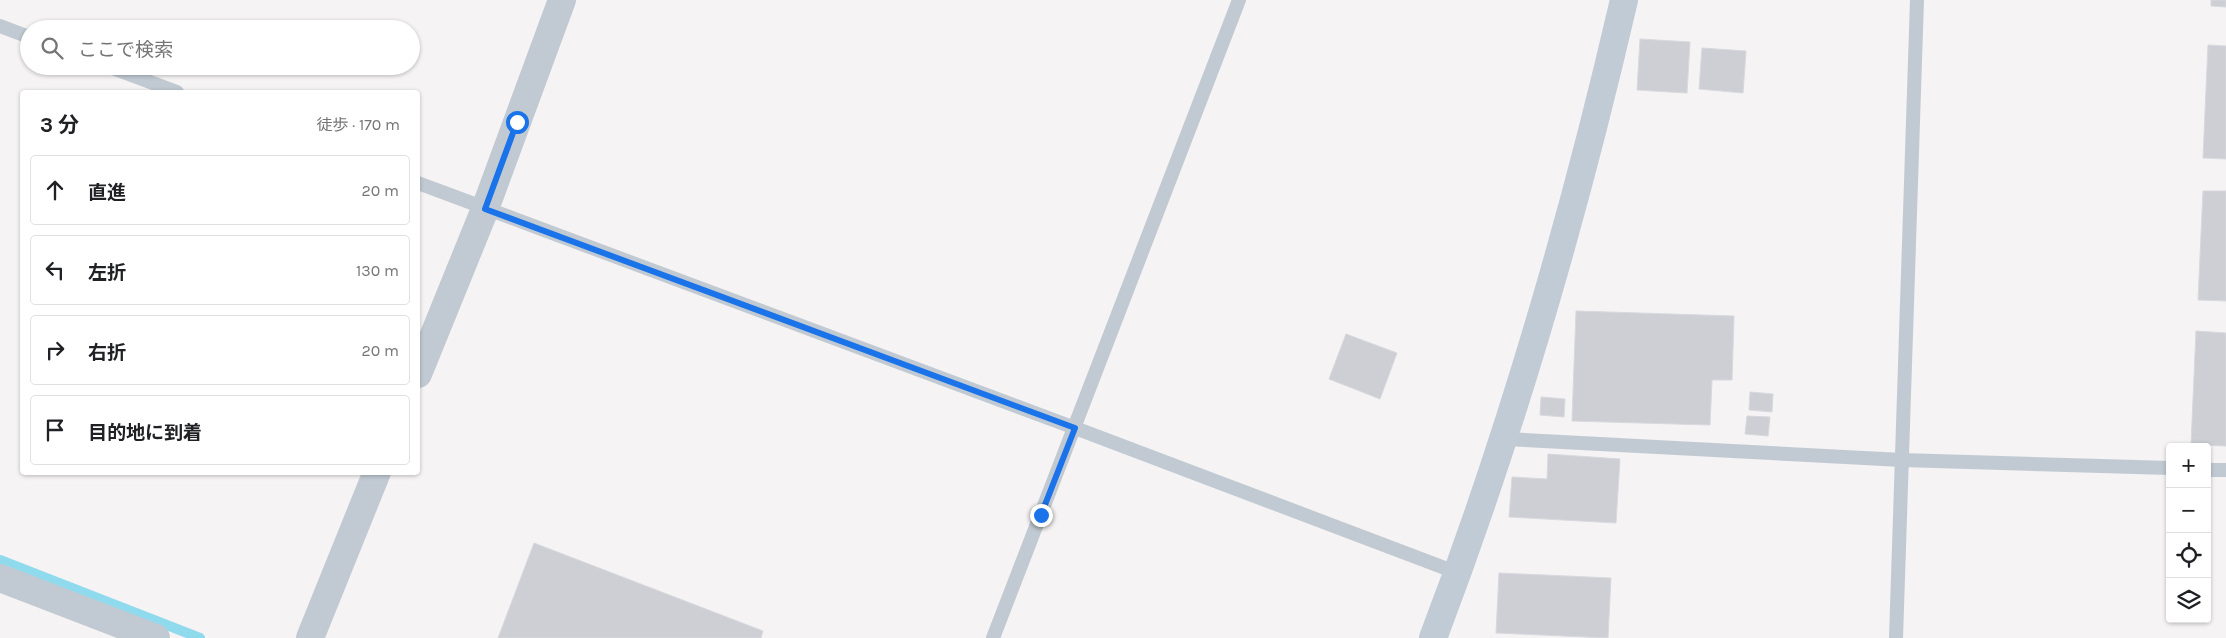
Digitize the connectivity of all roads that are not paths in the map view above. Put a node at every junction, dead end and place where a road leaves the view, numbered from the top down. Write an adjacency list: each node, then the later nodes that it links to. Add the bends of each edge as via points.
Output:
1 (562, 0): 10 (street)
2 (1239, 0): 12 (lane)
3 (1624, 0): 13 (street, via 1605,82)
4 (1916, 0): 14 (lane)
5 (0, 26): 6 (lane)
6 (20, 33)
7 (131, 75): 8 (lane)
8 (172, 90)
9 (420, 184): 10 (lane)
10 (485, 209): 11 (street); 12 (lane)
11 (420, 369)
12 (1075, 428): 19 (lane); 23 (lane)
13 (1505, 439): 14 (lane); 19 (street)
14 (1902, 460): 15 (lane); 25 (lane)
15 (2166, 468)
16 (2211, 470): 17 (lane)
17 (2226, 470)
18 (376, 475): 22 (street)
19 (1458, 573): 24 (street)
20 (0, 578): 21 (street)
21 (156, 638)
22 (310, 638)
23 (993, 638)
24 (1433, 638)
25 (1896, 638)

